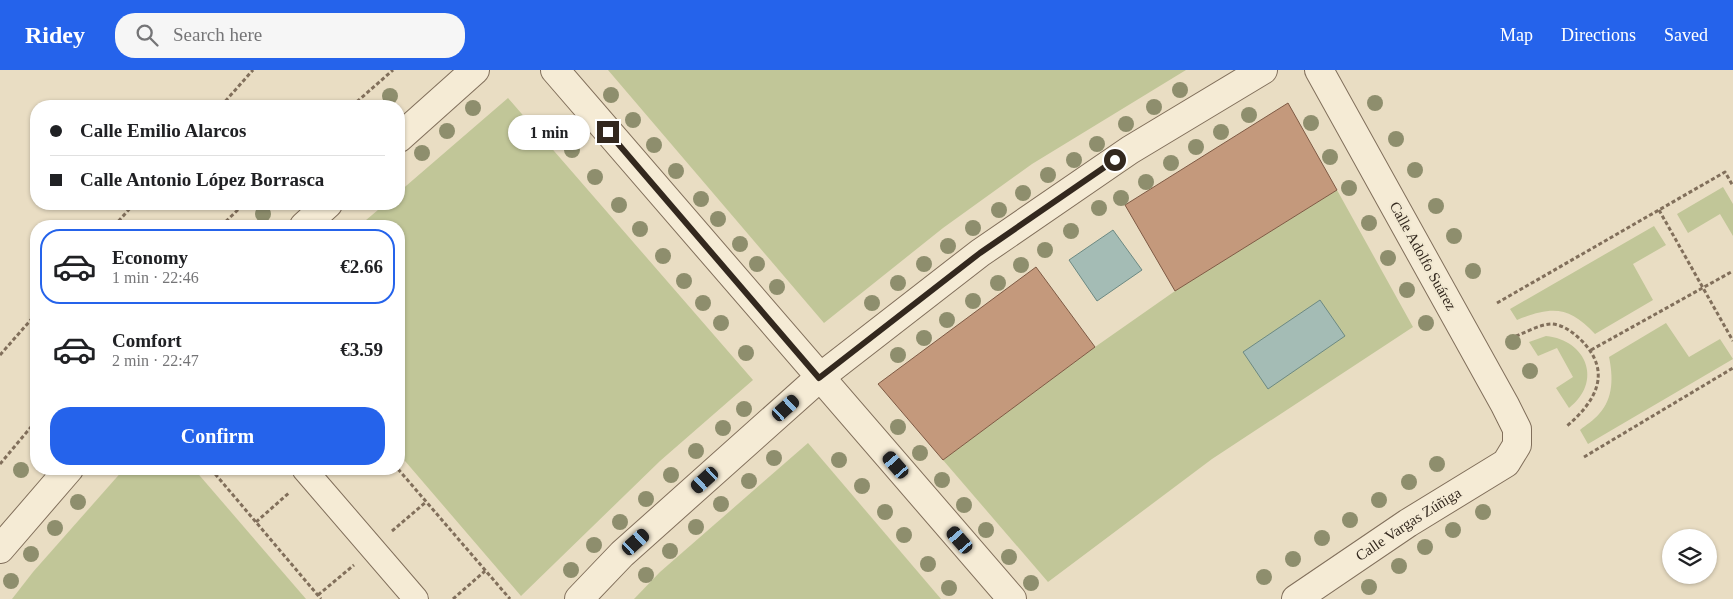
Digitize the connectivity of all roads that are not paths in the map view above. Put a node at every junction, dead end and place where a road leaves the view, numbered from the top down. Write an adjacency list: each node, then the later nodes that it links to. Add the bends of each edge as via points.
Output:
1 (475, 70): 5 (street)
2 (555, 70): 8 (street)
3 (1263, 70): 8 (street, via 1130,150 980,253)
4 (1319, 70): 9 (street, Calle Adolfo Suárez, via 1506,405 1517,429)
5 (405, 133)
6 (321, 210): 7 (street)
7 (311, 220)
8 (819, 378): 14 (street, via 622,554); 15 (street)
9 (1517, 446): 16 (street, Calle Vargas Zúñiga, via 1506,463 1408,523)
10 (64, 475): 12 (street)
11 (310, 475): 13 (street)
12 (0, 549)
13 (416, 599)
14 (578, 599)
15 (1012, 599)
16 (1296, 599)

